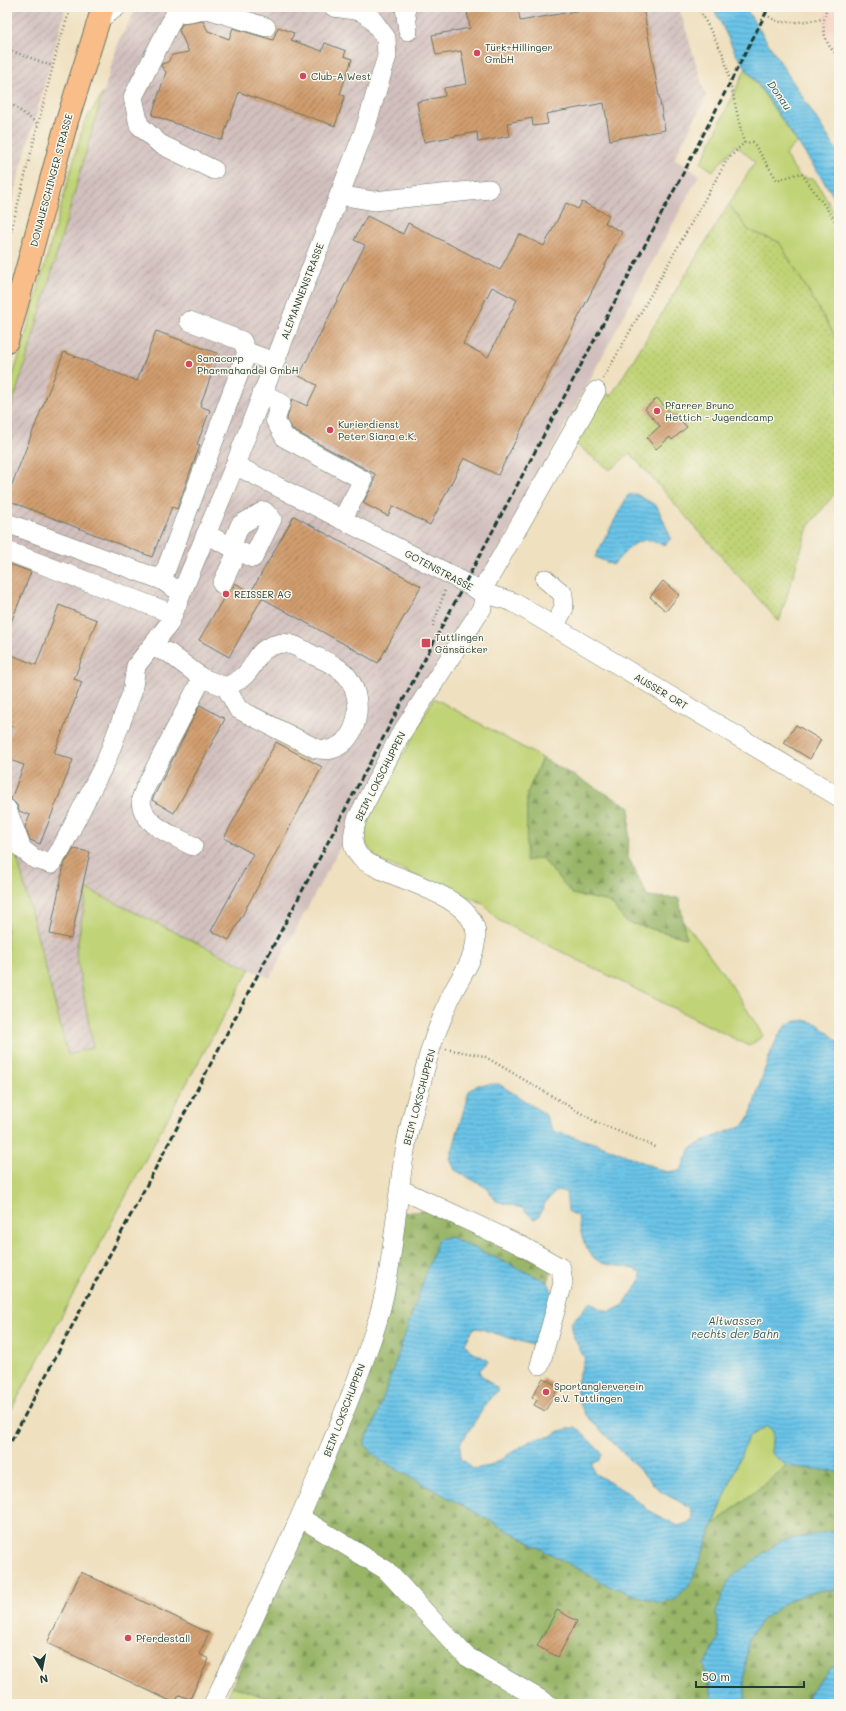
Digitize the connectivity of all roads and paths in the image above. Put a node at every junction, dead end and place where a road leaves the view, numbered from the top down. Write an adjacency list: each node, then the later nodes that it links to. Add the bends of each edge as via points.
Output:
1 (71, 7): 14 (path)
2 (116, 7): 8 (street, DONAUESCHINGER STRASSE)
3 (337, 7): 20 (street, ALEMANNENSTRASSE, via 360,11 372,19 386,38 388,56 366,126)
4 (405, 7): 11 (street)
5 (698, 7): 17 (path, via 724,56)
6 (763, 7): 9 (path, via 766,16 778,22)
7 (827, 7): 9 (path)
8 (100, 13): 24 (main road, DONAUESCHINGER STRASSE, via 67,121)
9 (824, 20): 13 (path, via 824,35 831,50)
10 (266, 27): 18 (street, via 207,9 175,14 133,97 139,124 160,144)
11 (408, 31)
12 (12, 51): 14 (path)
13 (839, 56)
14 (52, 66): 16 (path)
15 (7, 101): 16 (path)
16 (38, 124): 22 (path)
17 (744, 142): 21 (path, via 753,142 777,180 801,173); 27 (path, via 727,160)
18 (214, 170)
19 (489, 190): 20 (street, via 374,201)
20 (339, 195): 26 (street, ALEMANNENSTRASSE)
21 (839, 226)
22 (7, 247)
23 (190, 321): 25 (street, via 242,341)
24 (7, 341)
25 (247, 352): 26 (street); 35 (street)
26 (274, 362): 28 (street, ALEMANNENSTRASSE)
27 (596, 391): 39 (street, GOTENSTRASSE)
28 (262, 393): 29 (street, ALEMANNENSTRASSE); 30 (street, via 281,403 275,420 285,438 363,480)
29 (235, 465): 30 (street, GOTENSTRASSE); 32 (street, ALEMANNENSTRASSE)
30 (342, 520): 39 (street, GOTENSTRASSE)
31 (7, 523): 35 (street)
32 (206, 534): 36 (street, via 234,549); 38 (street, ALEMANNENSTRASSE)
33 (7, 552): 40 (street)
34 (545, 578): 42 (street, via 563,594 564,608)
35 (162, 580): 38 (street)
36 (222, 584)
37 (446, 588): 41 (path)
38 (182, 592): 40 (street, ALEMANNENSTRASSE)
39 (481, 592): 42 (street, AUSSER ORT, via 513,602); 49 (street, BEIM LOKSCHUPPEN, via 484,600 482,608 399,737 357,820 353,834 356,852 365,861 452,901 471,918 475,927 475,948 451,997)
40 (173, 614): 43 (street, ALEMANNENSTRASSE, via 169,624)
41 (433, 626)
42 (554, 627): 46 (street, AUSSER ORT)
43 (151, 647): 44 (street, via 169,653); 47 (street, ALEMANNENSTRASSE, via 136,666 132,693 106,761 51,864 35,859 22,849)
44 (202, 678): 45 (street); 48 (street, via 141,800 144,813 152,823)
45 (226, 687): 45 (street, via 244,676 258,654 267,647 280,643 295,646 341,670 349,679 357,704 356,719 352,732 343,744 331,750 317,749 238,709)
46 (839, 797)
47 (7, 809)
48 (193, 846)
49 (432, 1046): 50 (path, via 484,1056 594,1121); 51 (street, BEIM LOKSCHUPPEN, via 413,1114)
50 (658, 1148)
51 (400, 1189): 52 (street, via 520,1245 560,1268 563,1283); 53 (street, BEIM LOKSCHUPPEN, via 391,1259 378,1319 351,1395)
52 (540, 1365)
53 (301, 1518): 54 (street, BEIM LOKSCHUPPEN); 55 (street, via 386,1570 466,1656)
54 (213, 1704)
55 (548, 1704)

